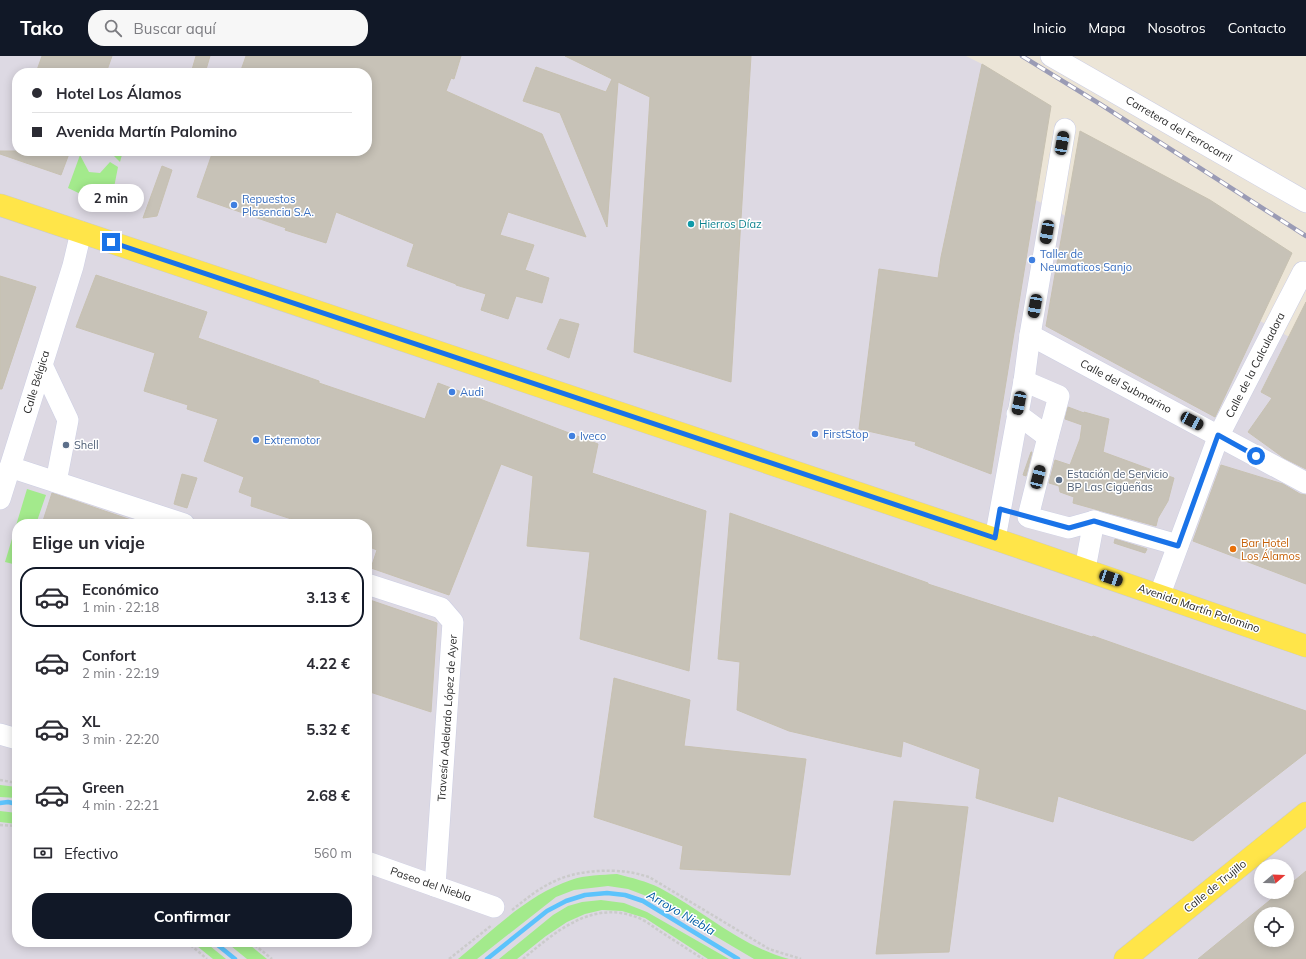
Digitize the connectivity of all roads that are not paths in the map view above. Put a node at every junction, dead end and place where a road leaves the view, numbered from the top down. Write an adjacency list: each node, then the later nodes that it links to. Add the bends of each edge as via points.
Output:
1 (1051, 56): 3 (street, Carretera del Ferrocarril)
2 (1065, 129): 7 (street)
3 (1306, 202)
4 (0, 205): 5 (main road, Avenida Martín Palomino)
5 (81, 232): 8 (street, Calle Bélgica); 21 (main road, Avenida Martín Palomino)
6 (1303, 272): 11 (street, Calle de la Calculadora)
7 (1030, 335): 9 (street); 11 (street, Calle del Submarino)
8 (42, 365): 13 (street, Calle Bélgica); 14 (street, via 68,420)
9 (1024, 381): 10 (street); 12 (street, via 1059,396)
10 (1017, 414): 12 (street); 17 (street)
11 (1218, 435): 15 (street, Calle del Submarino); 22 (street, Calle de la Calculadora)
12 (1048, 437): 18 (street)
13 (10, 467): 14 (street); 16 (street, Calle Bélgica)
14 (56, 482): 19 (street)
15 (1306, 483)
16 (0, 499)
17 (1000, 509): 18 (street); 21 (street)
18 (1028, 517): 20 (street, via 1069,528)
19 (169, 519)
20 (1094, 521): 22 (street); 23 (street)
21 (995, 538): 23 (main road, Avenida Martín Palomino)
22 (1178, 546): 25 (street, Calle de la Calculadora)
23 (1085, 569): 25 (main road, Avenida Martín Palomino)
24 (372, 586): 31 (street, Travesía Adelardo López de Ayer, via 441,608 454,622)
25 (1160, 594): 26 (main road, Avenida Martín Palomino)
26 (1306, 646)
27 (0, 734): 28 (street)
28 (12, 738)
29 (1306, 813): 33 (main road, Calle de Trujillo)
30 (372, 864): 31 (street, Paseo del Niebla)
31 (435, 886): 32 (street, Paseo del Niebla)
32 (499, 914)
33 (1125, 959)

